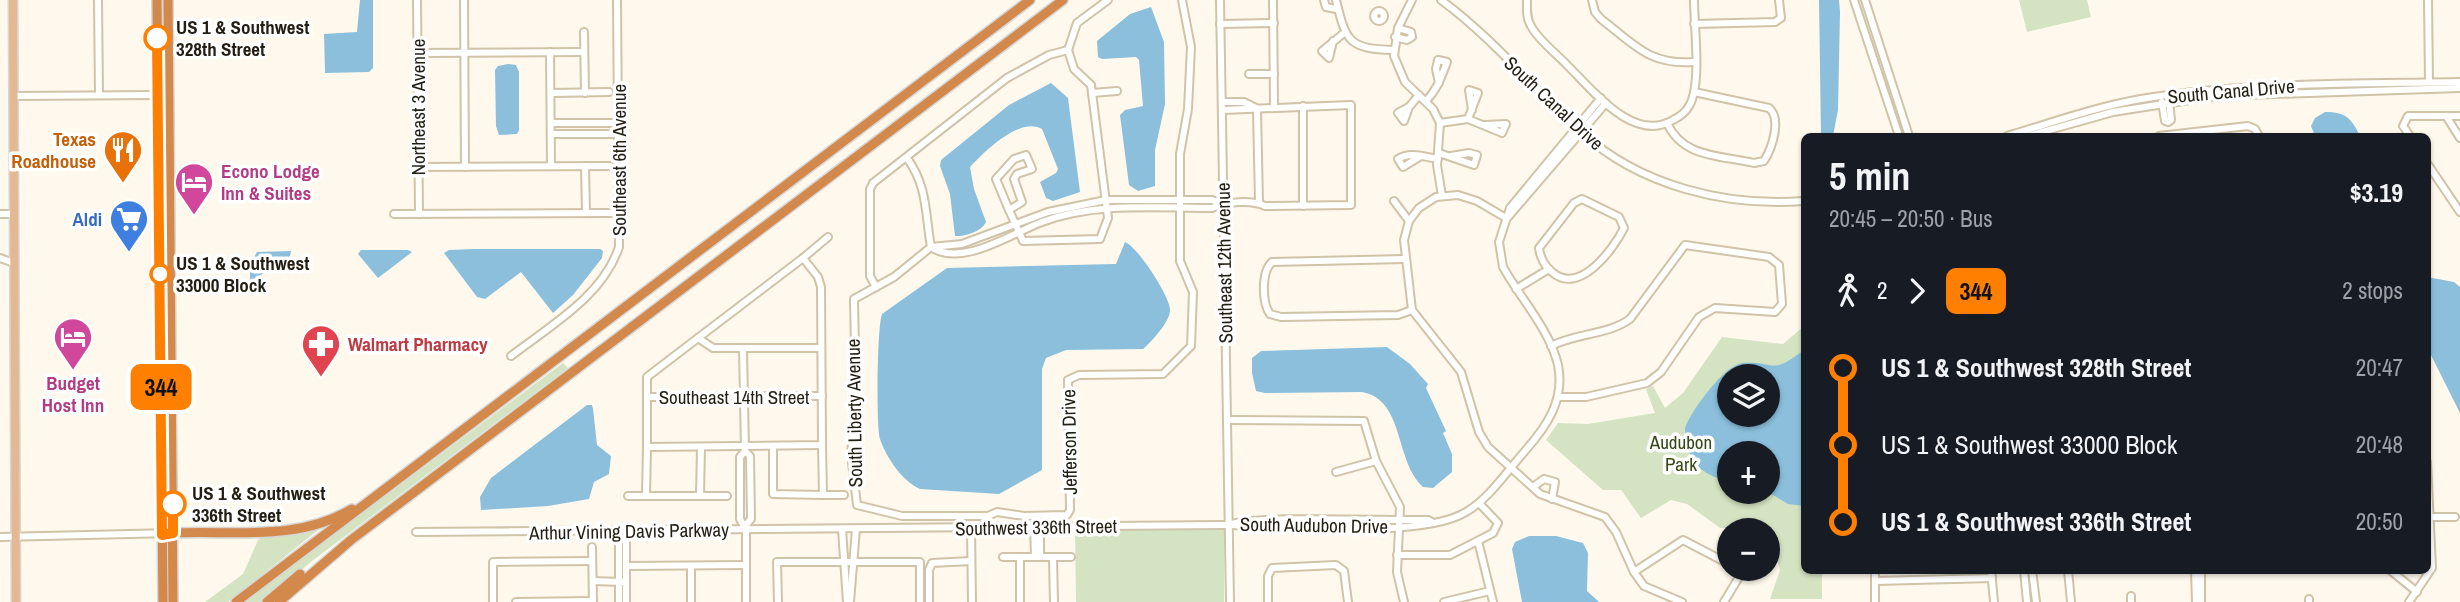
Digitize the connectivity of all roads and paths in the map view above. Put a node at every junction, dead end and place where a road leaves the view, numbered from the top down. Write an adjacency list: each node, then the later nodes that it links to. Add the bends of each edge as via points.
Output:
1 (13, 0): 60 (main road)
2 (98, 0): 59 (street)
3 (157, 0): 58 (highway)
4 (168, 0): 165 (highway)
5 (417, 0): 41 (street, Northeast 3 Avenue)
6 (464, 0): 42 (street)
7 (617, 0): 75 (street, Southeast 6th Avenue)
8 (1030, 0): 163 (highway)
9 (1063, 0): 184 (highway)
10 (1108, 0): 37 (street, via 1077,23)
11 (1182, 0): 107 (street, via 1191,47)
12 (1220, 0): 29 (street, Southeast 12th Avenue)
13 (1273, 0): 28 (street)
14 (1324, 0): 25 (street, via 1326,6)
15 (1336, 0): 25 (street)
16 (1412, 0): 31 (street)
17 (1441, 0): 80 (street, South Canal Drive)
18 (1527, 0): 62 (street, via 1531,27)
19 (1592, 0): 43 (street, via 1601,19 1653,58)
20 (1694, 0): 30 (street)
21 (1779, 0): 30 (street, via 1781,18 1775,22)
22 (1854, 0): 32 (street)
23 (1865, 0): 26 (street)
24 (2428, 0): 48 (street)
25 (1336, 9): 34 (street)
26 (1870, 17): 32 (street); 47 (street)
27 (1384, 18): 31 (street)
28 (1273, 23): 29 (street); 45 (street)
29 (1220, 24): 65 (street, Southeast 12th Avenue)
30 (1694, 24): 43 (street)
31 (1398, 26): 35 (street); 35 (street, via 1412,32 1412,37)
32 (1864, 30): 46 (street)
33 (584, 32): 40 (street)
34 (1344, 33): 36 (street); 38 (street, via 1362,47)
35 (1395, 37): 38 (street)
36 (1333, 41)
37 (1068, 50): 57 (street, via 1074,69 1091,85); 95 (street, via 1007,78)
38 (1394, 50): 61 (street, via 1399,72)
39 (550, 52): 40 (street); 42 (street); 55 (street)
40 (584, 52): 56 (street)
41 (418, 53): 42 (street); 99 (street, Northeast 3 Avenue)
42 (465, 53): 100 (street)
43 (1694, 62): 54 (street)
44 (1248, 74): 45 (street)
45 (1274, 74): 66 (street)
46 (1879, 77): 47 (street); 81 (street)
47 (1891, 82): 82 (street)
48 (2429, 82): 49 (street, South Canal Drive); 63 (street, South Canal Drive, via 2234,87)
49 (2460, 82)
50 (1440, 83): 64 (street)
51 (2460, 88): 63 (street, South Canal Drive)
52 (1117, 91): 57 (street)
53 (609, 92): 56 (street)
54 (1694, 92): 77 (street, via 1686,111); 77 (street, via 1774,112 1764,161 1754,163 1690,149 1674,139)
55 (551, 93): 56 (street); 78 (street)
56 (585, 93)
57 (1092, 93): 103 (street)
58 (159, 94): 59 (street); 179 (highway)
59 (99, 95): 60 (street)
60 (13, 96): 116 (main road)
61 (1419, 96): 64 (street); 68 (street)
62 (1603, 100): 77 (street, via 1641,125); 80 (street)
63 (2165, 100): 83 (street, South Canal Drive, via 2090,111); 84 (street, South Canal Drive)
64 (1426, 101): 76 (street)
65 (1222, 106): 69 (street, via 1244,102); 108 (street, Southeast 12th Avenue)
66 (1274, 106): 67 (street); 69 (street)
67 (1303, 106): 109 (street); 109 (street, via 1351,105 1351,205)
68 (1409, 107)
69 (1257, 109): 106 (street)
70 (1472, 110): 73 (street)
71 (2446, 116): 72 (street); 87 (street, via 2408,116 2403,120); 91 (street)
72 (2460, 116)
73 (1468, 119): 76 (street); 79 (street)
74 (565, 123): 75 (street); 78 (street); 89 (street)
75 (620, 123): 90 (street, Southeast 6th Avenue)
76 (1440, 123): 93 (street)
77 (1667, 123)
78 (551, 124): 88 (street)
79 (1484, 125)
80 (1579, 130): 105 (street, South Canal Drive, via 1623,162 1686,189 1751,201); 119 (street)
81 (1898, 133)
82 (1908, 133)
83 (2017, 133)
84 (2038, 133)
85 (2180, 133): 86 (street, via 2253,127)
86 (2257, 133)
87 (2408, 133)
88 (551, 134): 89 (street); 96 (street)
89 (565, 134): 90 (street)
90 (620, 134): 138 (street, Southeast 6th Avenue, via 616,256 580,303)
91 (2460, 138)
92 (1421, 156): 93 (street)
93 (1438, 156): 94 (street); 102 (street)
94 (1451, 156)
95 (907, 158): 124 (street, via 926,196); 131 (street, via 870,189 870,276)
96 (551, 166): 97 (street); 100 (street)
97 (585, 166): 98 (street); 113 (street)
98 (610, 166)
99 (418, 167): 100 (street); 118 (street, Northeast 3 Avenue)
100 (466, 167)
101 (2431, 169): 112 (street)
102 (1442, 196): 119 (street, via 1468,197); 120 (street, via 1424,204)
103 (1106, 200): 107 (street); 110 (street); 121 (street)
104 (1394, 201): 120 (street)
105 (1801, 201)
106 (1259, 203): 108 (street); 109 (street)
107 (1180, 204): 108 (street, via 1212,200); 110 (street); 164 (street, Jefferson Drive, via 1180,261 1193,292 1191,345 1163,374 1079,375 1068,380 1069,513 1024,516)
108 (1223, 204): 143 (street, Southeast 12th Avenue)
109 (1303, 206)
110 (1107, 209): 122 (street, via 1071,213); 122 (street, via 1100,239 1023,241)
111 (1009, 210): 111 (street, via 996,178 1014,159 1026,155 1032,169 1014,179 1022,202); 121 (street)
112 (2460, 212)
113 (586, 213): 114 (street); 118 (street)
114 (611, 213)
115 (0, 214): 116 (street)
116 (14, 214): 125 (main road)
117 (394, 214): 118 (street)
118 (419, 214)
119 (1506, 218): 132 (street, South Audubon Drive, via 1499,255)
120 (1409, 222): 128 (street)
121 (1015, 223): 122 (street); 124 (street, via 962,244)
122 (1017, 232): 124 (street, via 956,254)
123 (828, 237): 127 (street)
124 (931, 247): 131 (street)
125 (14, 252): 126 (street); 129 (main road)
126 (0, 257): 129 (street)
127 (803, 258): 134 (street); 137 (street, via 821,287)
128 (1405, 259): 133 (street); 133 (street, via 1272,262 1266,272 1267,310 1272,315 1398,315)
129 (14, 263): 181 (main road)
130 (1549, 269): 130 (street, via 1564,278 1583,276 1619,237 1622,220 1592,201 1578,200 1540,244 1539,253); 132 (street)
131 (877, 287): 164 (street, South Liberty Avenue, via 854,299 852,306 856,393 851,454 857,505 902,516)
132 (1517, 289): 135 (street, South Audubon Drive)
133 (1412, 310): 150 (street, via 1461,372 1488,447)
134 (698, 338): 136 (street, via 713,348); 140 (street, via 647,377)
135 (1551, 346): 142 (street, South Audubon Drive, via 1559,371); 142 (street, via 1624,323 1685,244 1769,257 1780,268 1779,310 1715,307 1699,317 1661,372 1647,383 1586,397)
136 (743, 348): 137 (street); 141 (street)
137 (821, 348): 139 (street)
138 (511, 356)
139 (822, 396): 141 (street, Southeast 14th Street); 144 (street)
140 (647, 397): 141 (street, Southeast 14th Street); 147 (street)
141 (744, 397): 148 (street)
142 (1558, 397): 150 (street, South Audubon Drive, via 1546,426)
143 (1229, 420): 149 (street, via 1362,420); 169 (street, Southeast 12th Avenue)
144 (822, 445): 146 (street); 155 (street)
145 (701, 446): 147 (street); 148 (street); 159 (street)
146 (773, 446): 148 (street); 155 (street, via 773,494)
147 (647, 447): 158 (street)
148 (745, 448): 151 (street); 152 (street)
149 (1376, 461): 153 (street); 168 (street, via 1400,505)
150 (1511, 467): 154 (street); 162 (street, South Audubon Drive)
151 (740, 472): 152 (street); 170 (street, via 740,519)
152 (751, 472): 170 (street, via 751,519)
153 (1336, 472)
154 (1533, 487): 161 (street); 161 (street, via 1544,479 1556,482)
155 (823, 495): 156 (street)
156 (844, 495)
157 (628, 496): 158 (street)
158 (646, 496): 159 (street)
159 (700, 496): 160 (street)
160 (727, 496)
161 (1552, 499): 201 (street, via 1605,517)
162 (1479, 503): 168 (street, South Audubon Drive, via 1434,523); 182 (street, via 1498,526)
163 (367, 504): 178 (highway, via 294,531); 222 (highway)
164 (1006, 512): 171 (street)
165 (173, 516): 178 (highway, via 183,528); 179 (highway)
166 (2431, 517): 167 (street)
167 (2455, 517)
168 (1399, 523): 169 (street, South Audubon Drive); 186 (street)
169 (1230, 525): 172 (street, Southwest 336th Street); 239 (street, Southeast 12th Avenue)
170 (746, 527): 175 (street, Arthur Vining Davis Parkway); 176 (street, Arthur Vining Davis Parkway); 197 (street)
171 (1007, 527): 172 (street, Southwest 336th Street); 174 (street, Southwest 336th Street)
172 (1037, 527): 190 (street)
173 (856, 528): 174 (street, Southwest 336th Street); 175 (street, Southwest 336th Street); 196 (street)
174 (971, 528): 194 (street)
175 (842, 529): 195 (street)
176 (622, 531): 177 (street, Arthur Vining Davis Parkway); 198 (street); 214 (street)
177 (416, 532)
178 (199, 533): 179 (highway)
179 (168, 534): 181 (street); 220 (highway); 221 (highway)
180 (0, 537): 181 (street)
181 (16, 537): 219 (main road)
182 (1478, 541): 186 (street, via 1450,555); 217 (street)
183 (592, 547): 193 (street)
184 (336, 552): 223 (highway); 224 (highway)
185 (2431, 552): 200 (street)
186 (1397, 555): 242 (street)
187 (1071, 556): 191 (street)
188 (1003, 557): 189 (street)
189 (1020, 557): 190 (street); 237 (street)
190 (1037, 557): 191 (street)
191 (1053, 557): 238 (street)
192 (1717, 558): 201 (street, via 1683,540)
193 (593, 561): 212 (street); 225 (street, via 493,562)
194 (971, 561): 235 (street, via 932,563); 236 (street)
195 (844, 562): 196 (street); 215 (street); 232 (street, via 777,562)
196 (854, 562): 216 (street); 234 (street, via 920,562)
197 (746, 565): 199 (street); 231 (street)
198 (626, 566): 199 (street); 214 (street)
199 (691, 566): 230 (street)
200 (2431, 571)
201 (1634, 572): 245 (street, via 1644,586)
202 (1875, 574): 211 (street)
203 (1991, 574): 211 (street); 248 (street)
204 (2024, 574): 249 (street)
205 (2032, 574): 250 (street)
206 (2068, 574): 251 (street)
207 (2195, 574): 252 (street)
208 (2201, 574): 253 (street)
209 (2395, 574): 218 (street)
210 (2429, 574): 218 (street)
211 (1875, 580): 247 (street)
212 (593, 581): 214 (street); 227 (street)
213 (1733, 581): 246 (street)
214 (623, 582): 228 (street); 229 (street)
215 (844, 588): 216 (street); 233 (street)
216 (853, 589): 233 (street)
217 (1490, 591): 243 (street); 244 (street)
218 (2417, 592): 254 (street)
219 (16, 602)
220 (163, 602)
221 (173, 602)
222 (236, 602)
223 (267, 602)
224 (279, 602)
225 (493, 602)
226 (516, 602): 227 (street)
227 (593, 602)
228 (619, 602)
229 (626, 602)
230 (691, 602)
231 (746, 602)
232 (778, 602)
233 (849, 602)
234 (920, 602)
235 (929, 602)
236 (972, 602)
237 (1020, 602)
238 (1054, 602)
239 (1230, 602)
240 (1268, 602): 241 (street, via 1272,568 1336,565 1344,571)
241 (1348, 602)
242 (1404, 602)
243 (1444, 602)
244 (1493, 602)
245 (1682, 602)
246 (1724, 602)
247 (1875, 602)
248 (1994, 602)
249 (2027, 602)
250 (2035, 602)
251 (2071, 602)
252 (2196, 602)
253 (2201, 602)
254 (2409, 602)

